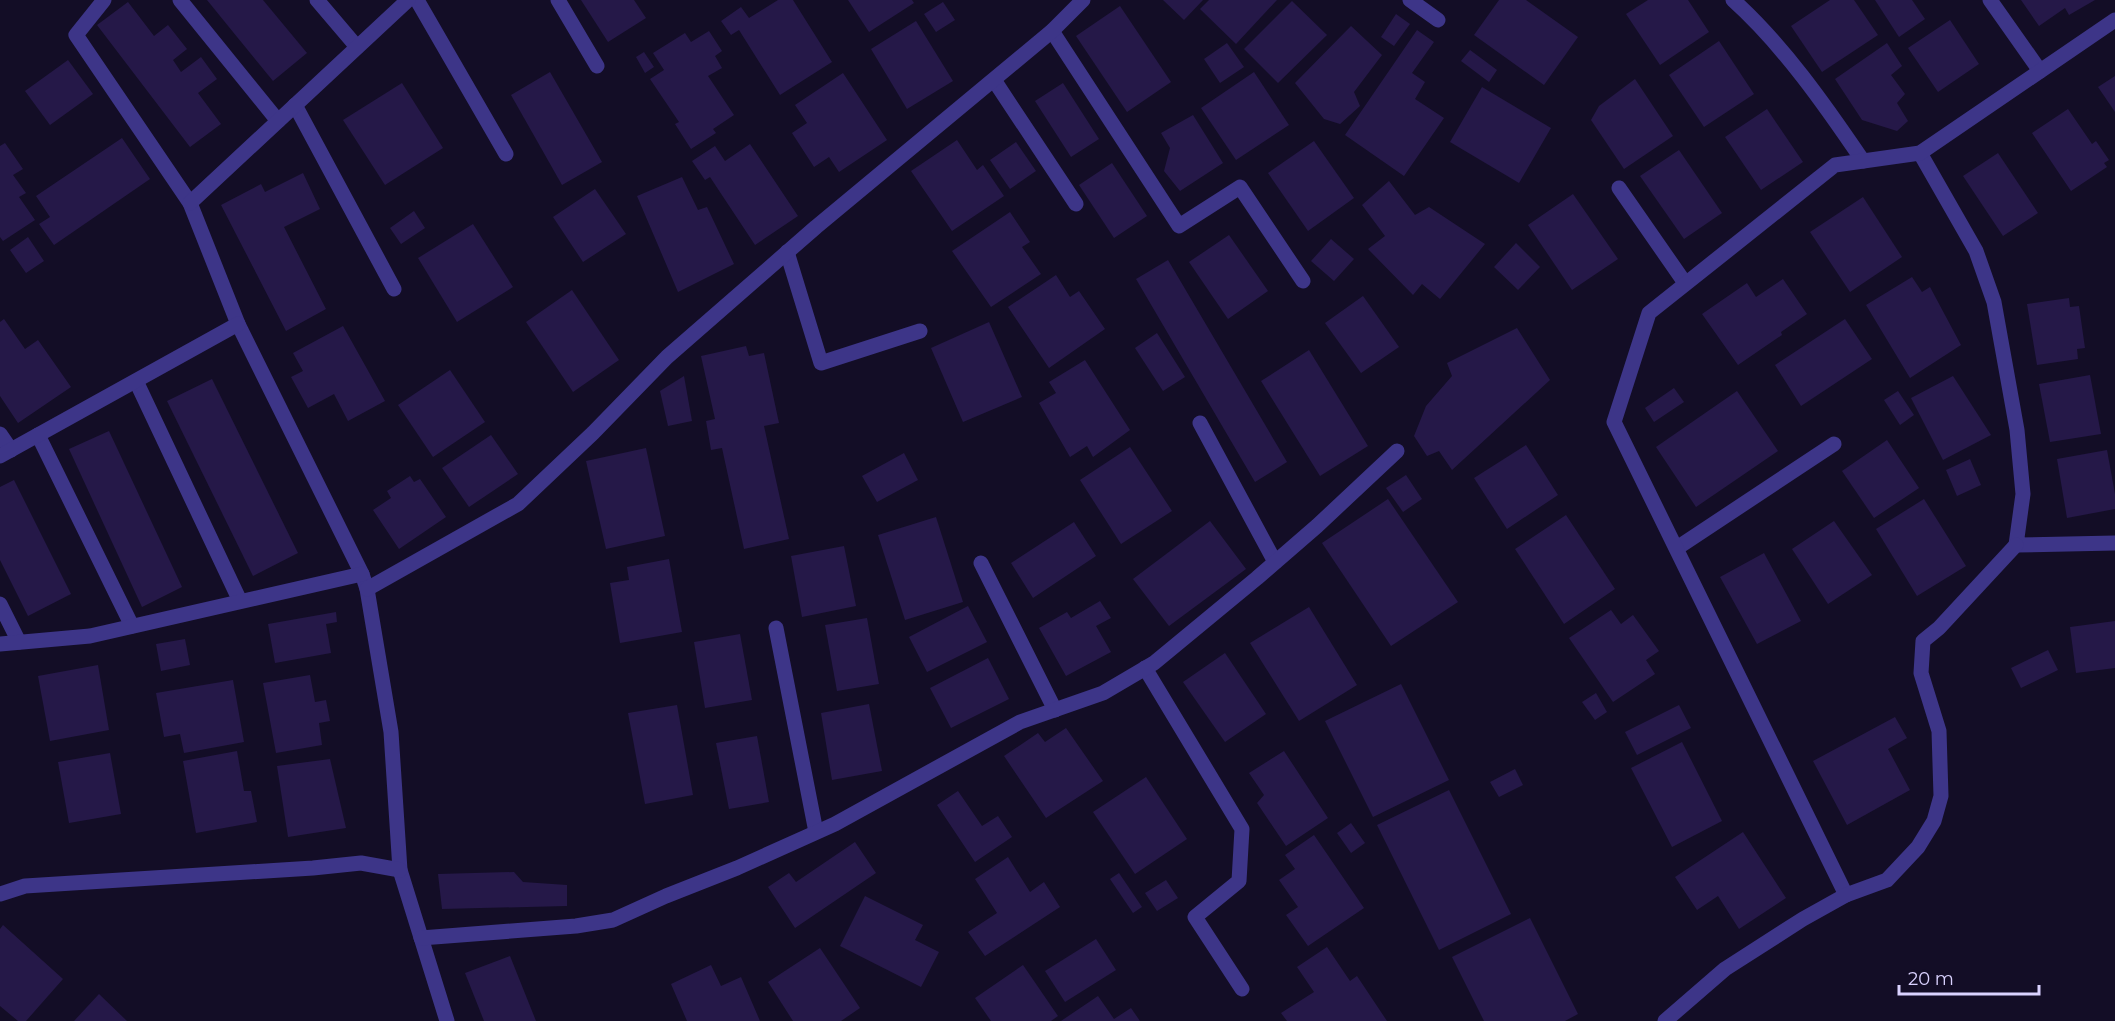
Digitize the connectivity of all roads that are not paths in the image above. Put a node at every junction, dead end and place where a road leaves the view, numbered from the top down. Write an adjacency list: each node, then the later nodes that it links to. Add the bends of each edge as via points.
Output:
1 (104, 0): 24 (street, via 76,35)
2 (180, 0): 19 (street)
3 (317, 0): 14 (street)
4 (408, 0): 14 (street)
5 (417, 0): 21 (street)
6 (558, 0): 15 (street)
7 (1083, 0): 13 (street)
8 (1410, 0): 11 (street)
9 (1732, 0): 22 (street, via 1749,14 1821,99)
10 (1990, 0): 16 (street)
11 (1438, 20)
12 (2115, 20): 16 (street)
13 (1052, 31): 17 (street); 27 (street, via 1179,226 1240,187)
14 (357, 47): 18 (street)
15 (597, 66)
16 (2040, 71): 20 (street)
17 (994, 80): 25 (street); 26 (street)
18 (295, 105): 19 (street); 29 (street)
19 (278, 121): 24 (street)
20 (1920, 153): 22 (street); 40 (street, via 1976,251 1994,302 2017,430 2023,494)
21 (506, 154)
22 (1863, 161): 28 (street, via 1835,165)
23 (1619, 188): 28 (street)
24 (190, 203): 30 (street)
25 (1076, 204)
26 (787, 252): 31 (street, via 821,363); 45 (street, via 667,357 518,504)
27 (1303, 281)
28 (1685, 284): 41 (street, via 1649,313 1614,422)
29 (394, 289)
30 (238, 324): 32 (street); 44 (street)
31 (920, 331)
32 (136, 381): 35 (street); 46 (street)
33 (1200, 423): 42 (street)
34 (0, 434): 38 (street)
35 (38, 435): 38 (street); 48 (street)
36 (1834, 444): 41 (street)
37 (1397, 451): 42 (street)
38 (6, 453)
39 (2115, 543): 40 (street)
40 (2016, 544): 57 (street, via 1923,641 1921,673 1940,731 1941,796 1934,821 1918,847 1887,880)
41 (1677, 548): 57 (street)
42 (1275, 562): 52 (street)
43 (981, 563): 53 (street)
44 (362, 574): 45 (street); 46 (street)
45 (367, 589): 55 (street, via 392,732)
46 (240, 601): 48 (street)
47 (0, 604): 50 (street)
48 (132, 626): 50 (street, via 90,636)
49 (776, 628): 54 (street)
50 (20, 642): 51 (street)
51 (0, 644)
52 (1145, 668): 53 (street, via 1103,693); 59 (street, via 1242,829 1239,881 1195,918)
53 (1055, 710): 54 (street, via 1020,722)
54 (816, 832): 58 (street, via 613,920)
55 (400, 870): 56 (street, via 361,863 25,886); 58 (street)
56 (0, 894)
57 (1846, 896): 61 (street, via 1725,969)
58 (421, 938): 60 (street)
59 (1242, 989)
60 (447, 1021)
61 (1665, 1021)

